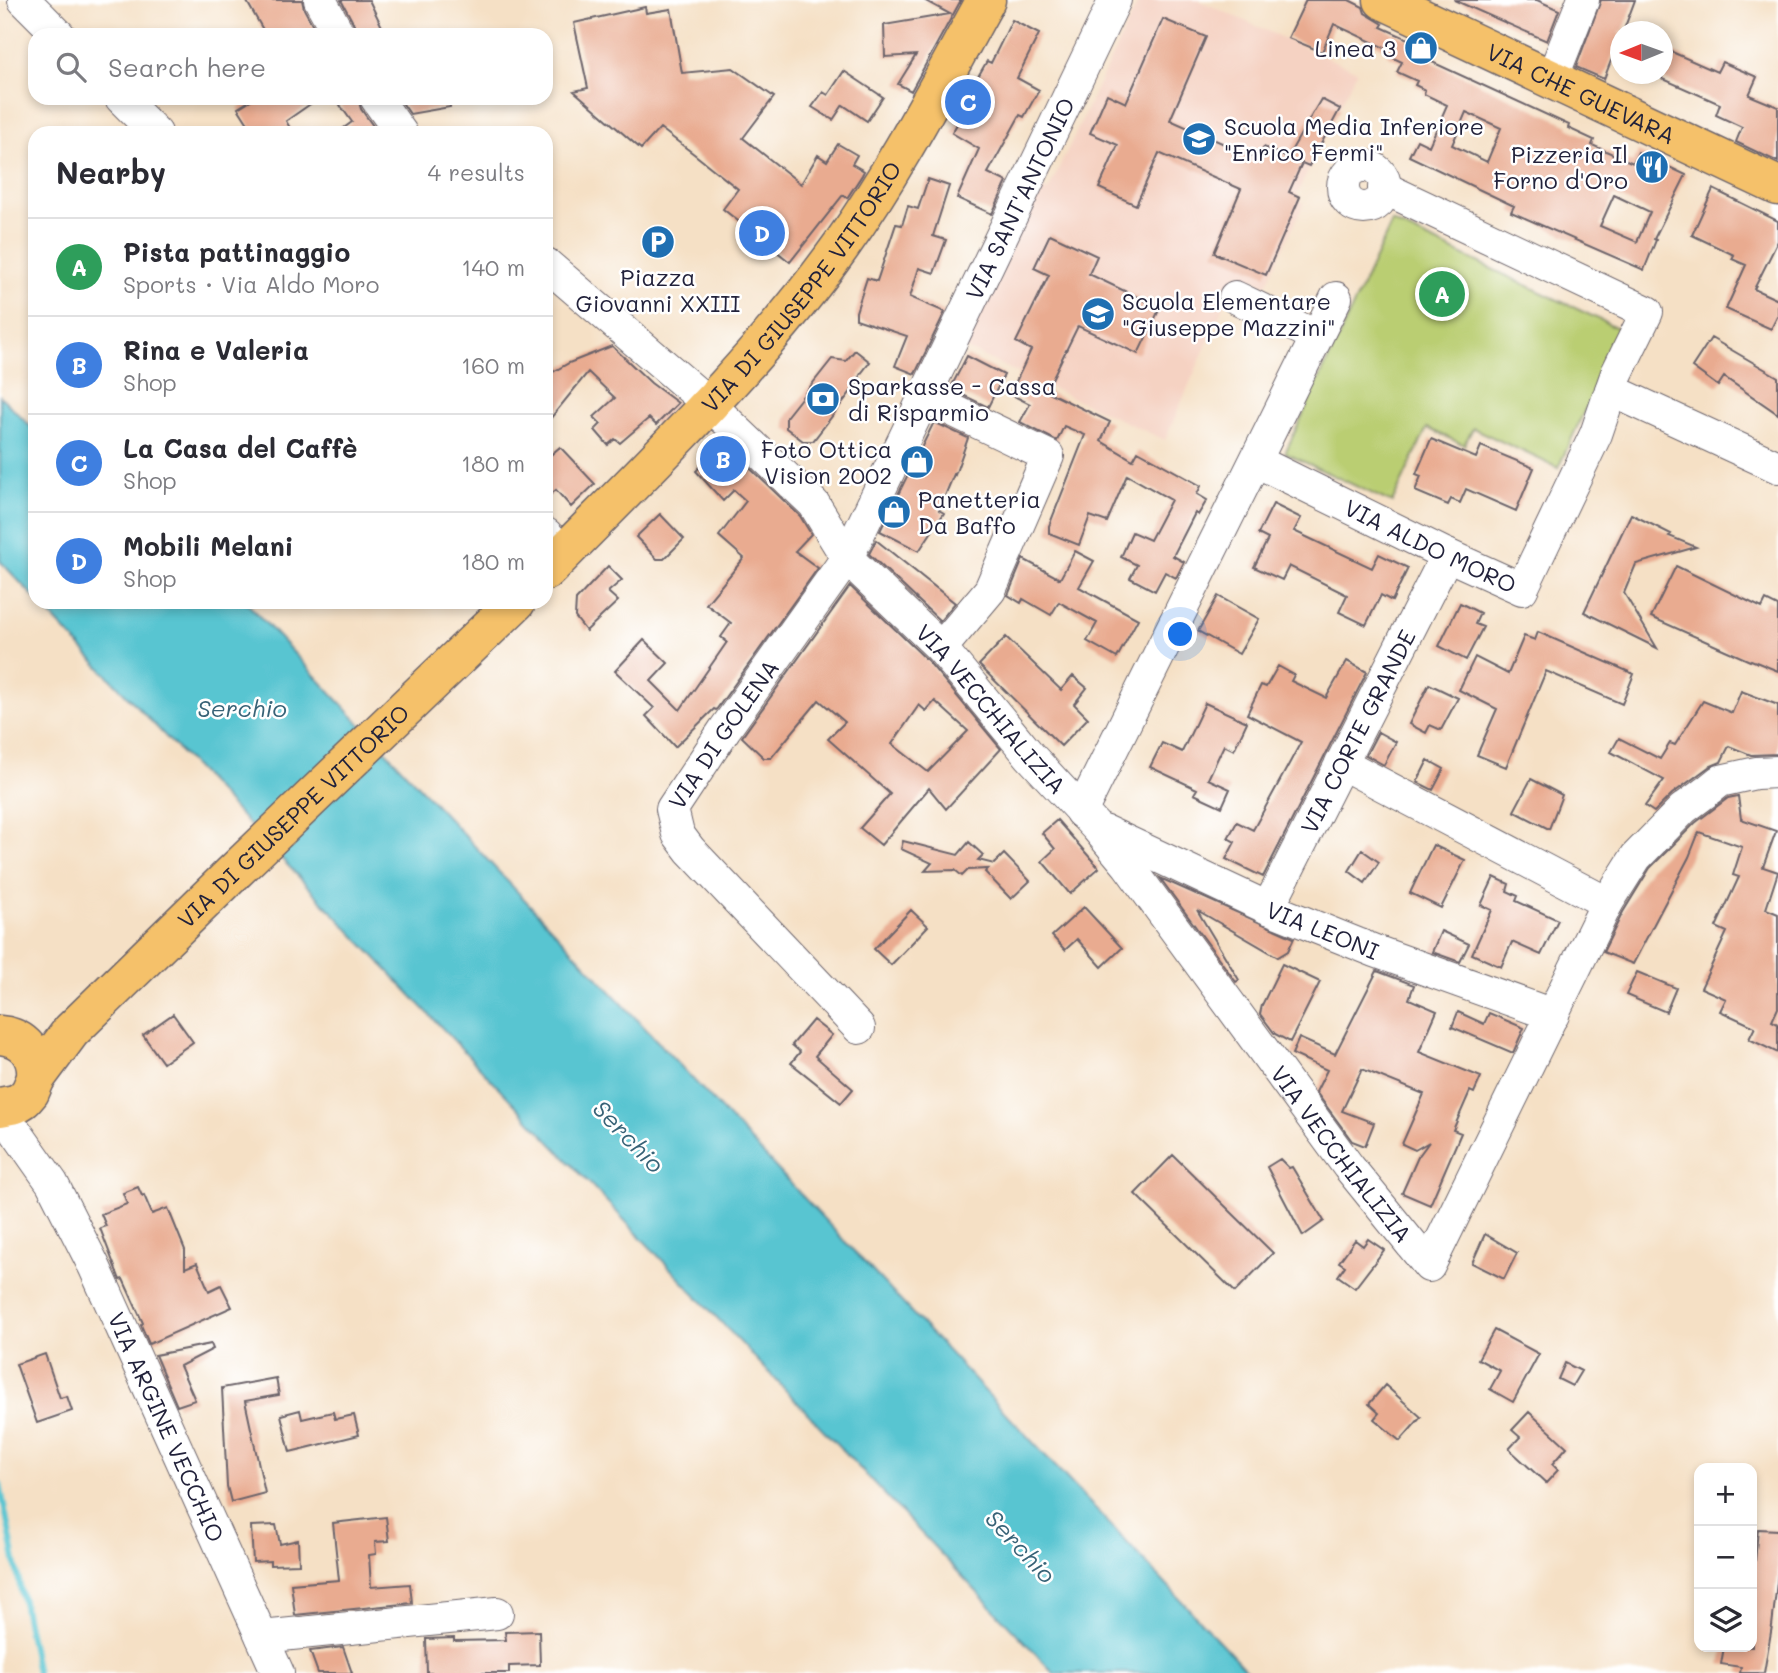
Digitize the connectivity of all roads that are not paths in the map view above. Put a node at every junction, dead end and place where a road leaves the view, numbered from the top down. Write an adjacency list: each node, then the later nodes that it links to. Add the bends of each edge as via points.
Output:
1 (24, 0): 7 (street)
2 (320, 0): 8 (street)
3 (986, 0): 22 (main road, VIA DI GIUSEPPE VITTORIO, via 860,219 782,322)
4 (1115, 0): 21 (street, VIA SANT'ANTONIO)
5 (1383, 0): 9 (main road, VIA CHE GUEVARA)
6 (1583, 0): 9 (street)
7 (52, 28)
8 (335, 28)
9 (1551, 81): 14 (main road, VIA CHE GUEVARA)
10 (128, 105): 12 (street)
11 (381, 105): 13 (street)
12 (149, 126)
13 (396, 126)
14 (1778, 186)
15 (1384, 188): 20 (street, VIA ALDO MORO, via 1647,313)
16 (553, 270): 22 (street)
17 (1234, 297): 19 (street)
18 (1336, 298): 19 (street)
19 (1316, 336): 23 (street)
20 (1611, 390): 24 (street); 26 (street, VIA ALDO MORO, via 1596,434 1522,589)
21 (925, 397): 27 (street, VIA SANT'ANTONIO); 29 (street, via 1048,456 989,590)
22 (709, 404): 25 (main road, VIA DI GIUSEPPE VITTORIO); 27 (street, VIA VECCHIALIZIA, via 814,504)
23 (1256, 461): 26 (street, VIA ALDO MORO); 32 (street)
24 (1778, 467)
25 (553, 552)
26 (1447, 555): 30 (street, VIA CORTE GRANDE)
27 (847, 558): 29 (street, VIA VECCHIALIZIA); 36 (street, VIA DI GOLENA, via 672,809 678,834 690,850)
28 (509, 609): 37 (main road, VIA DI GIUSEPPE VITTORIO)
29 (941, 648): 32 (street, VIA VECCHIALIZIA)
30 (1341, 763): 33 (street); 34 (street, VIA CORTE GRANDE)
31 (1778, 772): 33 (street, VIA VECCHIALIZIA, via 1720,781 1683,809 1636,857)
32 (1089, 820): 34 (street, VIA LEONI); 35 (street, VIA VECCHIALIZIA, via 1182,937 1348,1166 1429,1266)
33 (1606, 903): 35 (street, VIA VECCHIALIZIA)
34 (1268, 908): 35 (street, VIA LEONI)
35 (1553, 1015)
36 (859, 1028)
37 (71, 1031): 38 (main road, via 46,1041); 39 (main road, VIA DI GIUSEPPE VITTORIO)
38 (7, 1036): 39 (main road, via 29,1048 36,1063)
39 (16, 1097): 41 (street, VIA ARGINE VECCHIO, via 35,1120 52,1182)
40 (497, 1613): 41 (street)
41 (262, 1637): 42 (street, VIA ARGINE VECCHIO)
42 (278, 1673)

